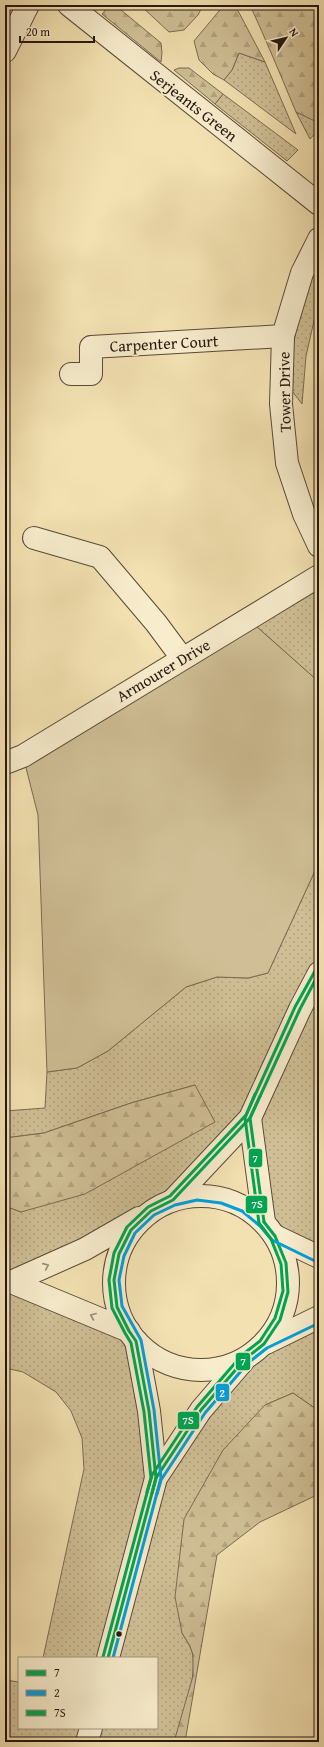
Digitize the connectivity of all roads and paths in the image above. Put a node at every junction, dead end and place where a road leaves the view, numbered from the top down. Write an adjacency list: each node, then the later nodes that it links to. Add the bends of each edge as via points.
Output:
1 (28, 5): 3 (street)
2 (69, 5): 4 (street, Serjeants Green)
3 (5, 51)
4 (319, 204)
5 (319, 239): 6 (street, Tower Drive, via 302,274)
6 (283, 336): 7 (street, Carpenter Court, via 92,347 91,374); 9 (street, Tower Drive, via 281,404 287,464 304,514)
7 (71, 374)
8 (34, 538): 11 (street, via 100,557)
9 (319, 546)
10 (319, 576): 11 (street, Armourer Drive)
11 (182, 658): 12 (street, Armourer Drive, via 24,756)
12 (5, 763)
13 (319, 973): 14 (street)
14 (250, 1118): 15 (street); 17 (street)
15 (173, 1200): 16 (street); 17 (street, via 197,1196 222,1198 245,1207)
16 (150, 1211): 19 (street, one-way to 16, via 84,1249); 21 (street, via 131,1230 118,1254 114,1280 117,1307)
17 (270, 1229): 18 (street); 22 (street, via 286,1263 288,1292 280,1320)
18 (319, 1257)
19 (8, 1281): 21 (street, one-way to 19)
20 (319, 1317): 22 (street)
21 (132, 1336): 23 (street, via 159,1360 187,1370 217,1369); 24 (street, via 149,1411)
22 (264, 1344): 23 (street)
23 (245, 1359): 24 (street, via 202,1410)
24 (156, 1478): 25 (street)
25 (108, 1657)

